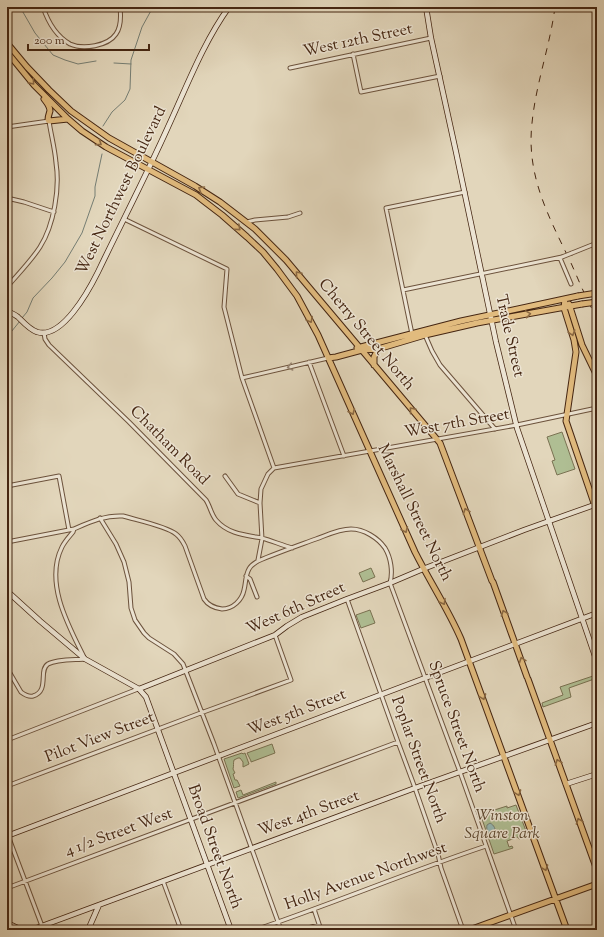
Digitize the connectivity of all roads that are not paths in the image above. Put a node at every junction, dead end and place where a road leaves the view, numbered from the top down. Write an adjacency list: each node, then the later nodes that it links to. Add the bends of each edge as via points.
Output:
1 (43, 7): 2 (street, via 60,36 72,44 86,47 101,44 115,36 119,28)
2 (120, 7)
3 (229, 7): 15 (main road, West Northwest Boulevard, via 202,52)
4 (426, 7): 5 (main road, Trade Street)
5 (431, 38): 8 (street, West 12th Street); 10 (main road, Trade Street)
6 (7, 43): 15 (main road, Cherry Street North, via 48,90 71,111 109,138)
7 (7, 52): 11 (main road, one-way to 11)
8 (353, 54): 9 (street, West 12th Street); 10 (street, via 361,92)
9 (290, 68)
10 (440, 76): 17 (main road, Trade Street)
11 (42, 93): 12 (main road, Marshall Street North); 13 (main road, via 49,106)
12 (68, 119): 13 (main road); 16 (main road, Marshall Street North, one-way to 16, via 106,147)
13 (49, 121): 14 (street); 19 (street, via 57,165)
14 (7, 127)
15 (151, 162): 16 (main road, West Northwest Boulevard); 22 (main road, Cherry Street North, one-way to 15, via 208,194)
16 (148, 170): 21 (main road, West Northwest Boulevard); 42 (main road, Marshall Street North, one-way to 42, via 196,195 259,248 297,296)
17 (465, 192): 25 (main road, Trade Street); 28 (street, via 386,208)
18 (7, 198): 19 (street)
19 (54, 212): 27 (street, via 40,247)
20 (300, 213): 22 (street)
21 (123, 219): 36 (main road, West Northwest Boulevard, via 92,285 79,304 57,329); 47 (street, via 227,269 224,307)
22 (247, 222): 39 (main road, Cherry Street North, one-way to 22, via 286,260)
23 (597, 244): 24 (street, bridge)
24 (561, 257): 25 (street); 26 (street)
25 (482, 274): 28 (street); 35 (main road, Trade Street)
26 (571, 284)
27 (7, 287)
28 (403, 290): 37 (street)
29 (597, 293): 30 (main road, bridge)
30 (565, 298): 32 (main road); 33 (main road); 35 (main road)
31 (597, 302): 32 (main road, bridge)
32 (570, 306): 33 (main road); 41 (main road)
33 (564, 308): 35 (main road, one-way to 33); 43 (main road, one-way to 43, via 574,340)
34 (7, 311): 36 (main road, via 36,332)
35 (491, 317): 37 (main road, via 456,322); 38 (main road); 50 (main road, Trade Street)
36 (44, 334): 65 (street, Chatham Road, via 50,345 206,500 212,514 224,527 234,533)
37 (412, 334): 39 (main road)
38 (425, 335): 40 (main road); 51 (street, via 440,365)
39 (361, 348): 40 (main road); 42 (main road); 45 (main road, Cherry Street North)
40 (378, 349): 45 (main road, via 374,355)
41 (587, 356): 43 (main road, via 581,355); 46 (main road)
42 (328, 358): 44 (street); 53 (main road, Marshall Street North, one-way to 53)
43 (576, 359): 49 (main road)
44 (309, 362): 47 (street, one-way to 47); 54 (street)
45 (374, 365): 52 (main road, Cherry Street North, one-way to 45)
46 (597, 376)
47 (242, 378): 55 (street)
48 (597, 408): 49 (street, West 7th Street)
49 (567, 414): 50 (street, West 7th Street); 59 (main road, via 567,424)
50 (517, 425): 51 (street, West 7th Street); 62 (main road, Trade Street)
51 (495, 429): 52 (street, West 7th Street)
52 (437, 440): 53 (street, West 7th Street); 67 (main road, Cherry Street North, one-way to 52)
53 (370, 452): 54 (street, West 7th Street); 70 (main road, Marshall Street North, one-way to 70)
54 (344, 456): 55 (street, West 7th Street)
55 (274, 468): 58 (street, via 264,482)
56 (225, 476): 58 (street, via 238,494)
57 (7, 486): 64 (street, via 59,476)
58 (260, 503): 65 (street)
59 (596, 505): 60 (main road); 62 (main road, West 6th Street)
60 (597, 512)
61 (100, 518): 63 (street); 71 (street, via 123,516 176,533 185,546 204,599 210,606 226,608 236,604 244,592); 84 (street, via 124,562 131,608 139,626 149,638 174,654)
62 (549, 521): 67 (main road, West 6th Street); 77 (main road, Trade Street)
63 (74, 529): 64 (street); 80 (street, via 60,554 57,590 63,612)
64 (69, 530): 66 (street)
65 (262, 539): 68 (street, Chatham Road); 69 (street)
66 (7, 542)
67 (479, 547): 70 (main road, West 6th Street); 79 (main road, Cherry Street North, one-way to 67)
68 (292, 548): 69 (street); 72 (street, Spruce Street North, via 344,529 356,529 384,546 391,567)
69 (258, 560): 71 (street)
70 (423, 569): 72 (main road, West 6th Street); 81 (main road, Marshall Street North, one-way to 81, via 454,622)
71 (246, 576): 74 (street, via 250,578)
72 (390, 583): 75 (main road, West 6th Street); 85 (street, Spruce Street North)
73 (7, 591): 80 (main road)
74 (257, 597)
75 (346, 599): 78 (main road, West 6th Street, via 302,618); 87 (street, Poplar Street North)
76 (597, 613): 77 (main road, West 5th Street)
77 (582, 619): 79 (main road, West 5th Street); 82 (main road, Trade Street)
78 (275, 635): 84 (main road, West 6th Street); 88 (street, Pilot View Street, via 291,680)
79 (516, 644): 81 (main road, West 5th Street); 92 (main road, Cherry Street North, one-way to 79)
80 (85, 660): 83 (street, via 52,662 47,665 43,686 32,696 24,695); 86 (main road)
81 (470, 661): 85 (main road, West 5th Street); 95 (main road, Marshall Street North, one-way to 95)
82 (597, 662)
83 (7, 668)
84 (186, 669): 86 (main road, West 6th Street); 88 (street)
85 (425, 678): 87 (main road, West 5th Street); 96 (street, Spruce Street North)
86 (139, 689): 90 (main road, Broad Street North, via 146,697); 91 (street, West 6th Street)
87 (381, 695): 93 (street, Poplar Street North); 94 (main road, West 5th Street)
88 (202, 713): 90 (street, Pilot View Street); 94 (street)
89 (597, 723): 92 (main road, West 4th Street)
90 (157, 730): 97 (main road, Broad Street North); 100 (street, Pilot View Street)
91 (7, 740)
92 (550, 740): 95 (main road, West 4th Street); 99 (main road, Cherry Street North, one-way to 92)
93 (398, 742): 101 (street, Poplar Street North); 102 (street, 4 1/2 Street West)
94 (218, 756): 97 (main road, West 5th Street); 102 (street)
95 (504, 756): 96 (main road, West 4th Street); 114 (main road, Marshall Street North, one-way to 114)
96 (460, 772): 101 (main road, West 4th Street); 105 (street, Spruce Street North)
97 (173, 773): 103 (main road, Broad Street North); 104 (main road, West 5th Street)
98 (597, 774): 99 (main road)
99 (566, 784): 109 (main road, Cherry Street North, one-way to 99)
100 (7, 786)
101 (415, 788): 106 (main road, West 4th Street); 107 (street, Poplar Street North)
102 (235, 803): 103 (street, 4 1/2 Street West); 106 (street)
103 (190, 819): 108 (main road, Broad Street North); 110 (street, 4 1/2 Street West)
104 (7, 835): 110 (street)
105 (486, 846): 107 (street, Holly Avenue Northwest); 117 (street, Spruce Street North)
106 (252, 849): 108 (main road, West 4th Street); 118 (street)
107 (440, 862): 116 (street, Holly Avenue Northwest); 131 (street, Poplar Street North)
108 (207, 865): 111 (main road, West 4th Street); 127 (main road, Broad Street North)
109 (597, 870)
110 (25, 881): 113 (street, 4 1/2 Street West); 121 (street)
111 (163, 881): 115 (main road, West 4th Street); 126 (street)
112 (597, 884): 114 (main road)
113 (7, 888)
114 (556, 899): 117 (main road); 134 (main road, Marshall Street North)
115 (99, 905): 121 (main road, West 4th Street); 125 (main road)
116 (314, 909): 118 (street, Holly Avenue Northwest); 120 (street)
117 (510, 915): 132 (main road); 133 (street, Spruce Street North)
118 (279, 922): 128 (street, Holly Avenue Northwest); 129 (street)
119 (7, 923): 123 (main road)
120 (320, 925): 122 (street); 130 (street)
121 (40, 928): 124 (main road, West 4th Street)
122 (308, 928)
123 (22, 930)
124 (31, 930)
125 (88, 930)
126 (181, 930)
127 (231, 930)
128 (255, 930)
129 (282, 930)
130 (322, 930)
131 (463, 930)
132 (469, 930)
133 (516, 930)
134 (567, 930)

